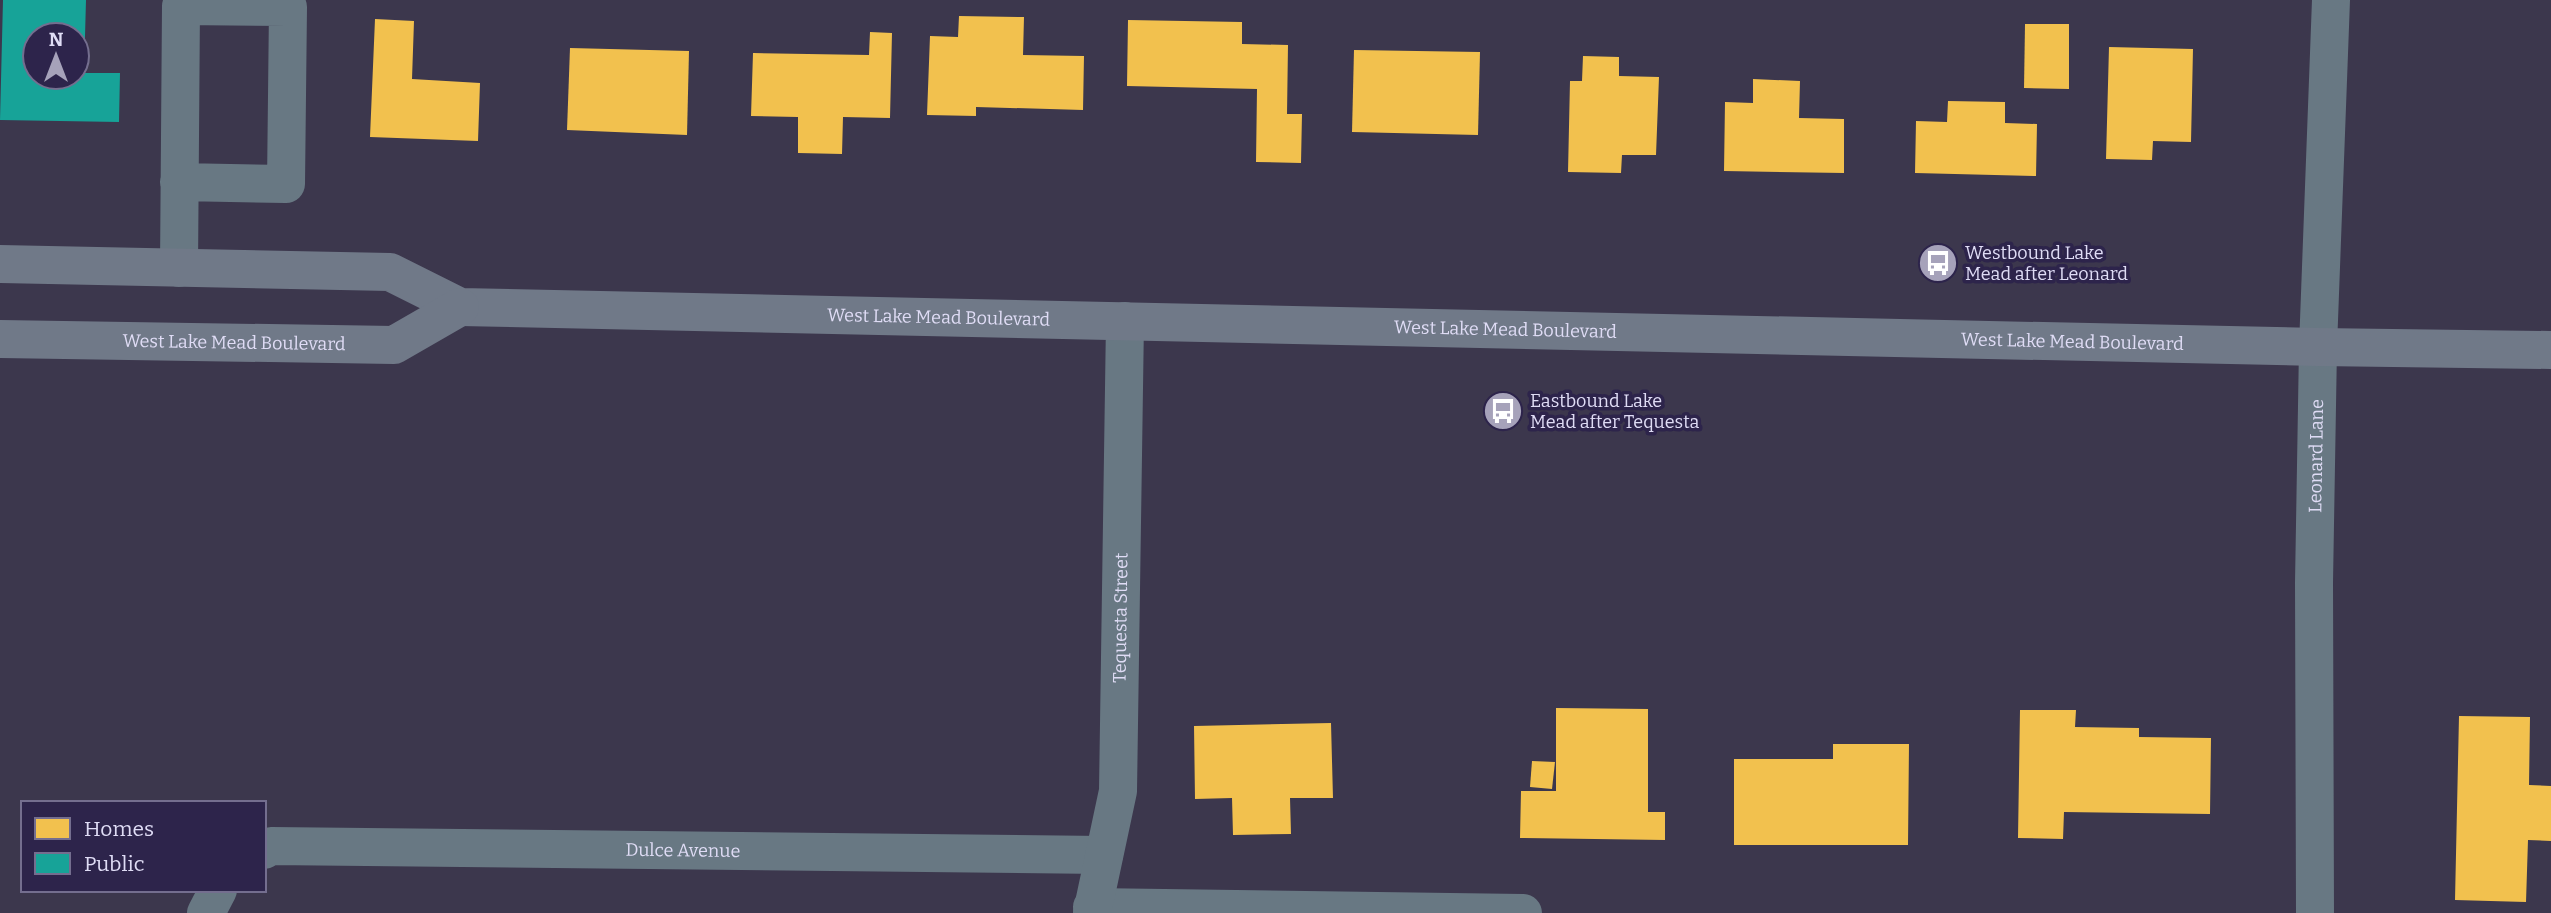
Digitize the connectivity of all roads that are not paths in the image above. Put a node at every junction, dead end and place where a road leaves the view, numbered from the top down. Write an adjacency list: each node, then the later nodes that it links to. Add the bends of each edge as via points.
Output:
1 (2331, 0): 8 (street, Leonard Lane)
2 (179, 182): 2 (street, via 181,6 288,7 286,184); 4 (street)
3 (0, 264): 4 (main road, West Lake Mead Boulevard)
4 (179, 268): 5 (main road, West Lake Mead Boulevard, via 390,272)
5 (460, 307): 6 (main road, West Lake Mead Boulevard); 7 (main road, West Lake Mead Boulevard, via 394,345)
6 (1125, 321): 8 (main road, West Lake Mead Boulevard); 11 (street, Tequesta Street, via 1118,791)
7 (0, 339)
8 (2318, 347): 9 (main road, West Lake Mead Boulevard); 16 (street, Leonard Lane)
9 (2551, 350)
10 (266, 849): 11 (street, Dulce Avenue)
11 (1104, 855): 13 (street, Tequesta Street)
12 (217, 892): 14 (street)
13 (1092, 910): 15 (street)
14 (206, 913)
15 (1523, 913)
16 (2315, 913)

